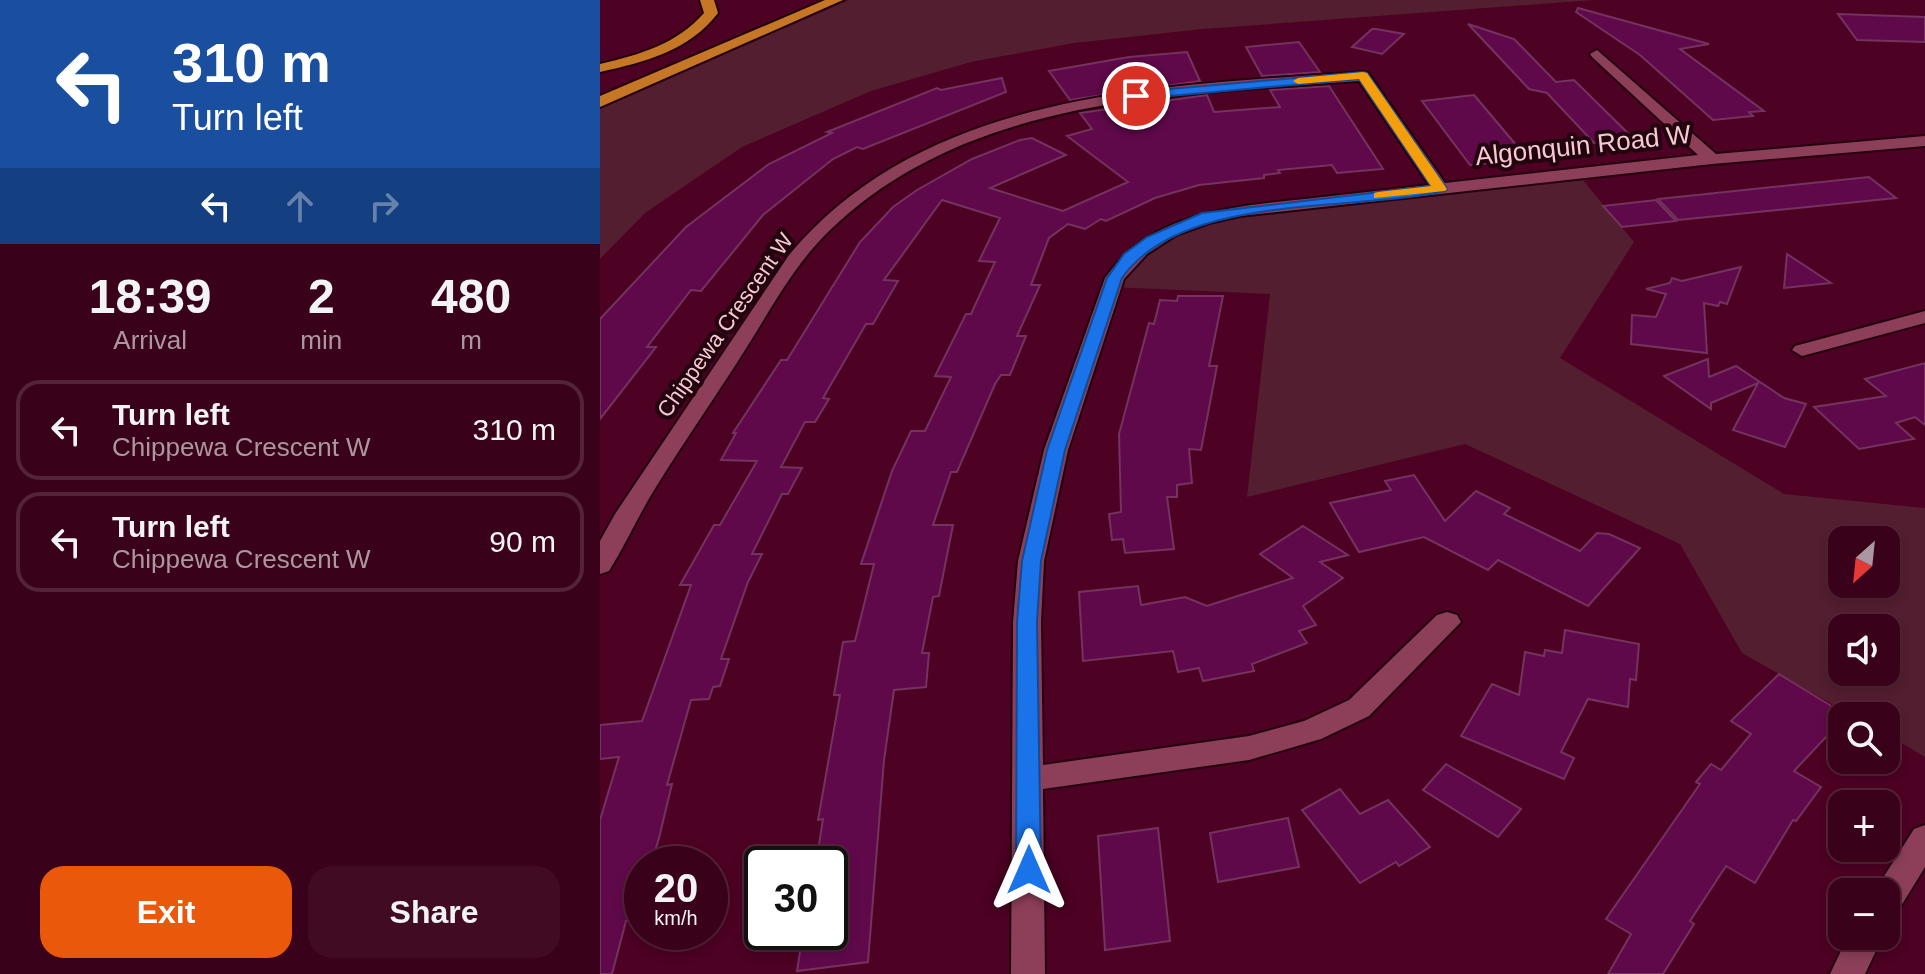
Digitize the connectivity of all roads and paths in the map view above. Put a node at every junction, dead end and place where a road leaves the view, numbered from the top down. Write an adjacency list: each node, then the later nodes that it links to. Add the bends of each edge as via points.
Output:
1 (707, 0): 5 (highway, via 711,13 698,30 669,47)
2 (836, 0): 4 (highway)
3 (1597, 54): 9 (street)
4 (691, 62): 6 (highway); 7 (highway)
5 (600, 68)
6 (600, 83)
7 (600, 102)
8 (1925, 141): 9 (street, Algonquin Road W)
9 (1712, 159): 10 (street, Algonquin Road W)
10 (1440, 189): 13 (street, Chippewa Crescent W, via 1363,76 1113,99 1021,120 934,152 857,199 823,227 792,265 656,467); 15 (street, Algonquin Road W, via 1207,216 1152,240 1129,257 1115,278 1056,450 1031,561)
11 (1925, 317): 12 (street)
12 (1802, 350)
13 (600, 565)
14 (1447, 622): 15 (street, via 1359,708 1311,731 1249,748)
15 (1029, 779): 19 (street, Algonquin Road W)
16 (1925, 839): 17 (street)
17 (1900, 879)
18 (1859, 950): 20 (street)
19 (1028, 974)
20 (1847, 974)

